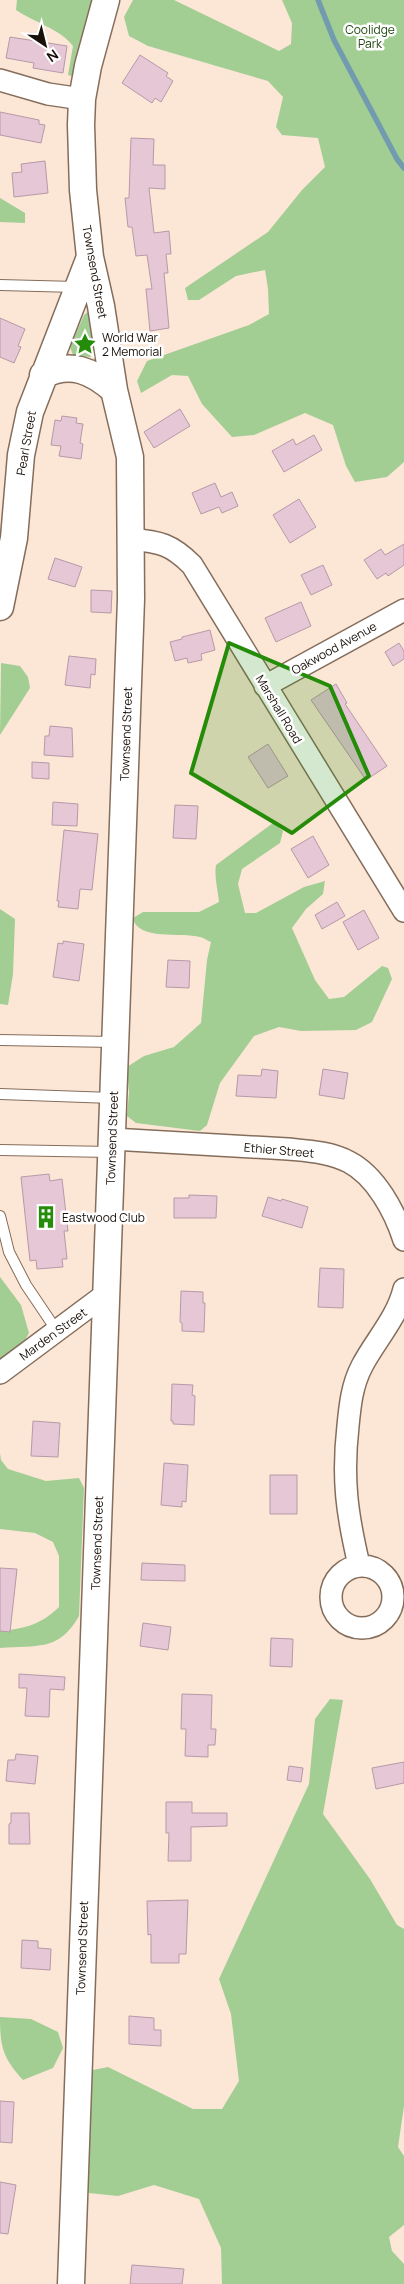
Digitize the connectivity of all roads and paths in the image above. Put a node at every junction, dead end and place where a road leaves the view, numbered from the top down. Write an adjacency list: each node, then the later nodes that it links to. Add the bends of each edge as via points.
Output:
1 (106, 0): 3 (street, Townsend Street)
2 (0, 80): 3 (street, via 48,94)
3 (82, 99): 4 (street, Townsend Street, via 82,182)
4 (90, 257): 6 (street, Pearl Street); 8 (street, Townsend Street)
5 (0, 285): 6 (lane)
6 (78, 287): 7 (street, Pearl Street)
7 (43, 375): 8 (street, via 57,368 74,368 91,374); 10 (street, Pearl Street, via 25,433 14,538)
8 (114, 390): 9 (street, Townsend Street, via 130,457)
9 (131, 539): 12 (street, Marshall Road, via 163,543 174,548 192,565); 15 (street, Townsend Street)
10 (0, 607)
11 (404, 610): 12 (street, Oakwood Avenue)
12 (265, 686): 13 (street, Marshall Road)
13 (404, 911)
14 (0, 1040): 15 (lane)
15 (115, 1042): 17 (street, Townsend Street)
16 (0, 1094): 17 (lane)
17 (113, 1098): 18 (street, Townsend Street)
18 (111, 1146): 19 (lane); 21 (street, Ethier Street, via 295,1150 340,1158 357,1168 383,1196); 23 (street, Townsend Street)
19 (0, 1150)
20 (0, 1216): 24 (lane, via 13,1259)
21 (404, 1240)
22 (404, 1290): 26 (street, via 356,1379 350,1409 345,1450 345,1500)
23 (106, 1294): 24 (street, Marden Street); 27 (street, Townsend Street)
24 (57, 1331): 25 (street, Marden Street)
25 (0, 1373)
26 (359, 1566)
27 (71, 2284)

